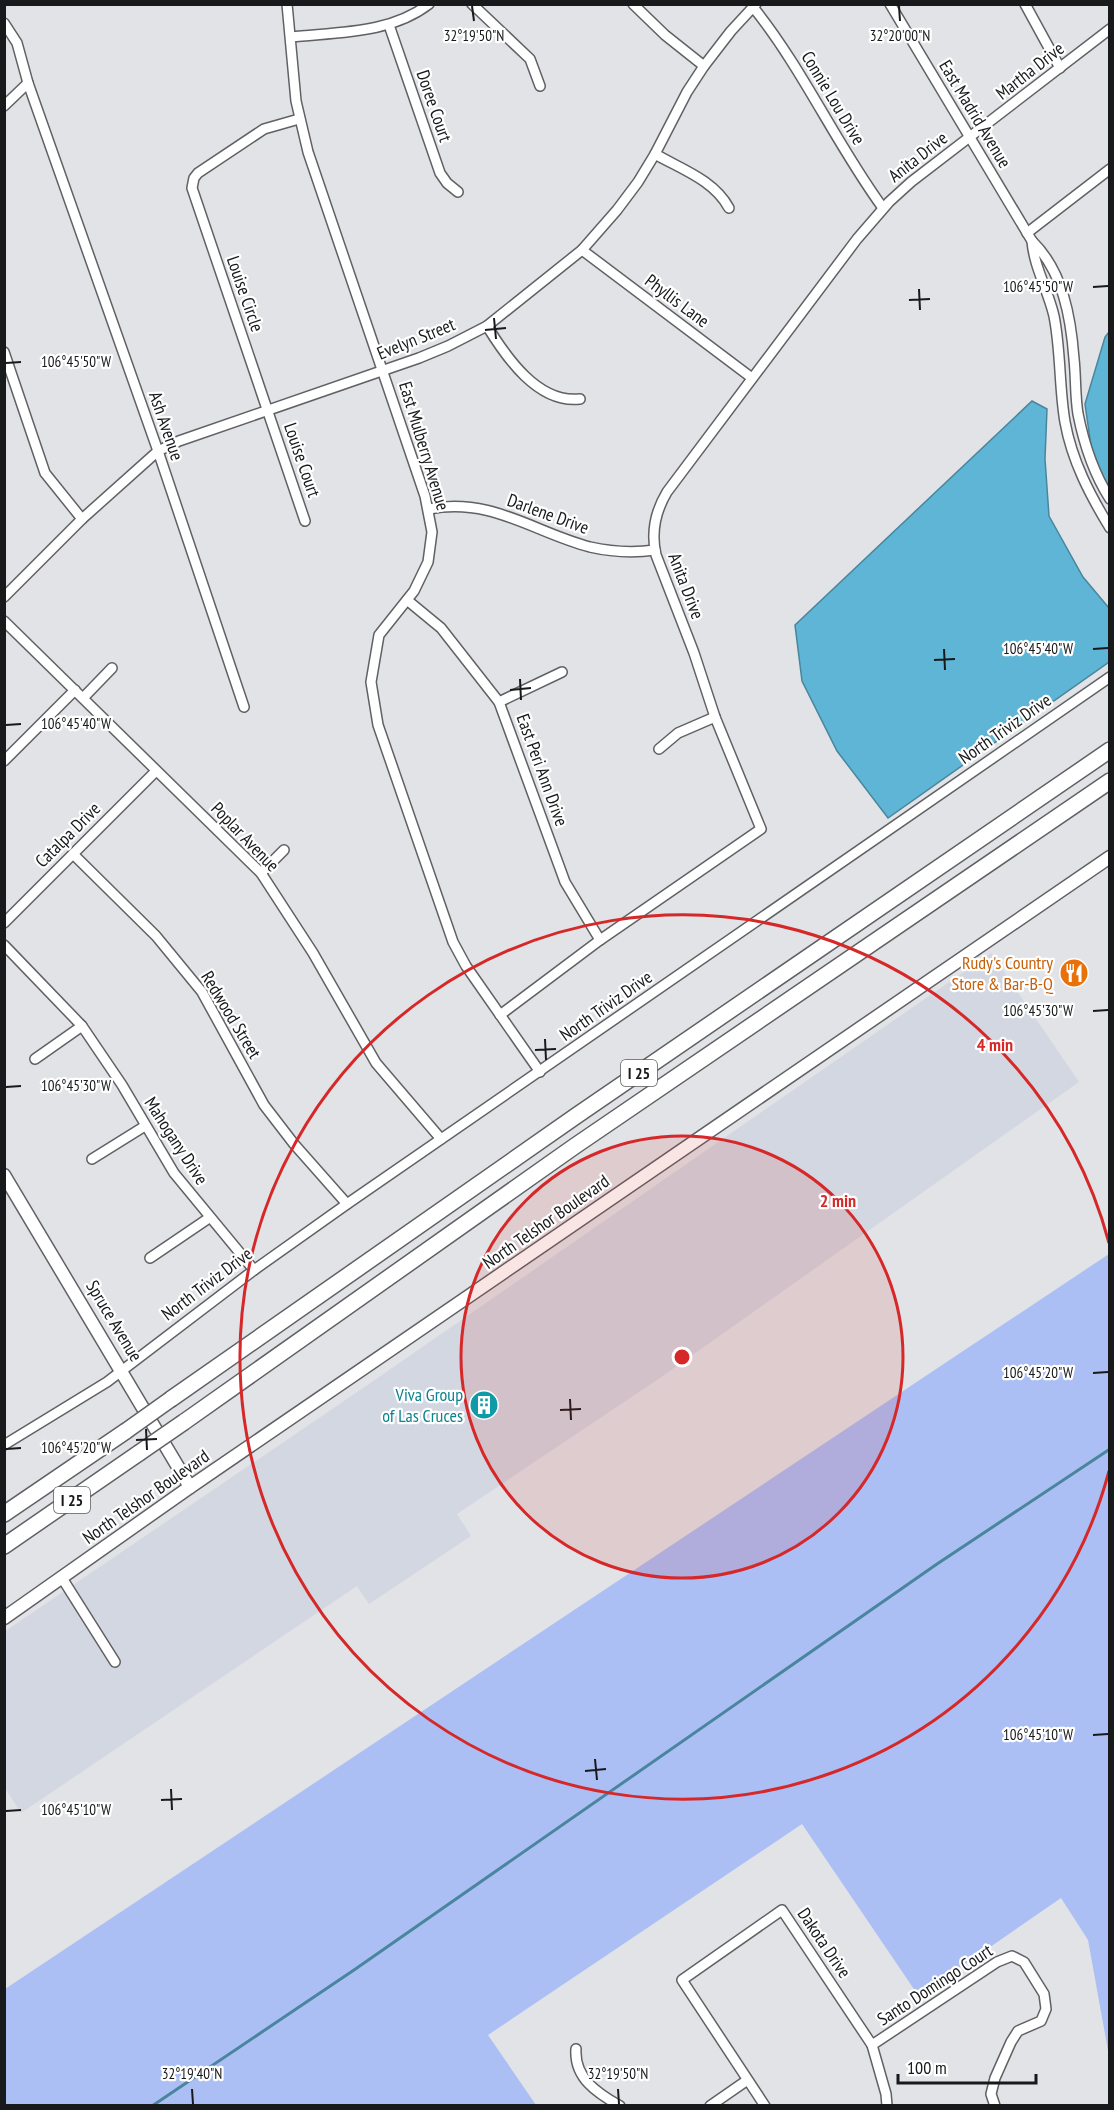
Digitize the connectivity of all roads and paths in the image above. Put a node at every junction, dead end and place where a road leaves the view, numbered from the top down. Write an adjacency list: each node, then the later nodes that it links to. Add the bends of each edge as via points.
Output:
1 (287, 4): 11 (street, East Mulberry Avenue)
2 (429, 4): 9 (street)
3 (472, 4): 15 (street, via 530,59)
4 (633, 4): 12 (street)
5 (890, 4): 18 (street, East Madrid Avenue)
6 (1026, 4): 13 (street)
7 (754, 6): 12 (street, Evelyn Street); 23 (street, Connie Lou Drive)
8 (4, 23): 14 (street, Ash Avenue, via 17,44)
9 (389, 25): 11 (street); 21 (street, Doree Court, via 440,173)
10 (1110, 29): 13 (street, Martha Drive)
11 (291, 36): 17 (street, East Mulberry Avenue)
12 (704, 66): 19 (street, Evelyn Street)
13 (1060, 68): 18 (street, Martha Drive)
14 (28, 83): 16 (street); 32 (street, Ash Avenue)
15 (540, 86)
16 (4, 106)
17 (300, 119): 28 (street, East Mulberry Avenue, via 311,162); 31 (street, Louise Circle, via 259,131 198,173 189,188)
18 (970, 138): 23 (street, Anita Drive); 24 (street, East Madrid Avenue)
19 (655, 154): 22 (street, via 714,188); 25 (street, Evelyn Street, via 625,200)
20 (1110, 169): 24 (street)
21 (458, 192)
22 (729, 208)
23 (883, 208): 29 (street, Anita Drive)
24 (1030, 237): 33 (street, East Madrid Avenue, via 1059,283 1070,318 1078,413 1088,452); 37 (street, East Madrid Avenue, via 1054,319 1065,422 1072,449 1088,490)
25 (582, 250): 26 (street, Evelyn Street); 29 (street, Phyllis Lane)
26 (487, 326): 28 (street, Evelyn Street); 30 (street, via 510,360 535,383 556,397)
27 (4, 352): 35 (street, via 45,473)
28 (383, 371): 31 (street, Evelyn Street); 34 (street, East Mulberry Avenue)
29 (752, 378): 38 (street, Anita Drive, via 663,498 656,518)
30 (580, 399)
31 (267, 410): 32 (street, Evelyn Street); 36 (street, Louise Court)
32 (158, 451): 35 (street, Evelyn Street); 48 (street, Ash Avenue)
33 (1110, 500)
34 (429, 509): 38 (street, Darlene Drive, via 472,506 589,547 616,552); 40 (street, East Mulberry Avenue, via 430,555)
35 (82, 519): 39 (street, Evelyn Street)
36 (305, 521)
37 (1110, 528)
38 (655, 550): 49 (street, Anita Drive)
39 (4, 597)
40 (407, 600): 47 (street, East Peri Ann Drive, via 441,628); 62 (street, East Mulberry Avenue, via 379,635 371,682 378,725 449,934)
41 (4, 621): 45 (street, Poplar Avenue)
42 (112, 668): 46 (street)
43 (562, 672): 47 (street)
44 (1110, 677): 65 (street, North Triviz Drive)
45 (75, 690): 46 (street, Poplar Avenue); 52 (street)
46 (82, 698): 53 (street, Poplar Avenue)
47 (499, 702): 60 (street, East Peri Ann Drive, via 565,882)
48 (244, 707)
49 (715, 717): 50 (street, via 678,733); 60 (street, Anita Drive, via 761,829)
50 (659, 749)
51 (1110, 750): 77 (highway, I 25, bridge)
52 (4, 761)
53 (156, 771): 56 (street, Catalpa Drive); 58 (street, Poplar Avenue)
54 (1110, 781): 78 (highway, I 25, bridge, via 575,1146)
55 (284, 850): 58 (street)
56 (73, 854): 59 (street, Catalpa Drive); 70 (street, Redwood Street, via 156,936 202,992 264,1105)
57 (1110, 857): 76 (main road, North Telshor Boulevard)
58 (261, 873): 67 (street, Poplar Avenue, via 376,1063)
59 (4, 923)
60 (600, 940): 62 (street, Anita Drive)
61 (4, 945): 63 (street, Mahogany Drive)
62 (500, 1015): 65 (street, East Mulberry Avenue)
63 (82, 1026): 64 (street); 66 (street, Mahogany Drive)
64 (35, 1059)
65 (540, 1072): 67 (street, North Triviz Drive)
66 (145, 1126): 68 (street); 71 (street, Mahogany Drive, via 174,1173)
67 (441, 1139): 70 (street, North Triviz Drive)
68 (92, 1159)
69 (4, 1175): 74 (main road, Spruce Avenue)
70 (347, 1204): 73 (street, North Triviz Drive)
71 (210, 1218): 72 (street); 73 (street, Mahogany Drive)
72 (150, 1258)
73 (254, 1270): 74 (street, North Triviz Drive)
74 (122, 1370): 75 (street, North Triviz Drive); 76 (main road, Spruce Avenue)
75 (4, 1445)
76 (190, 1487): 79 (main road, North Telshor Boulevard)
77 (4, 1514)
78 (4, 1546)
79 (62, 1578): 80 (main road, North Telshor Boulevard); 81 (street)
80 (4, 1618)
81 (115, 1662)
82 (872, 2045): 84 (street, Dakota Drive, via 782,1910 682,1980); 88 (street, Dakota Drive); 89 (street, Santo Domingo Court, via 1012,1956 1024,1962 1044,1994 1046,2010 1041,2022 1018,2031 1011,2042 995,2078 991,2094)
83 (576, 2049): 85 (street, via 578,2067 588,2083)
84 (746, 2080): 86 (street); 87 (street)
85 (620, 2106)
86 (710, 2106)
87 (765, 2106)
88 (887, 2106)
89 (995, 2106)

